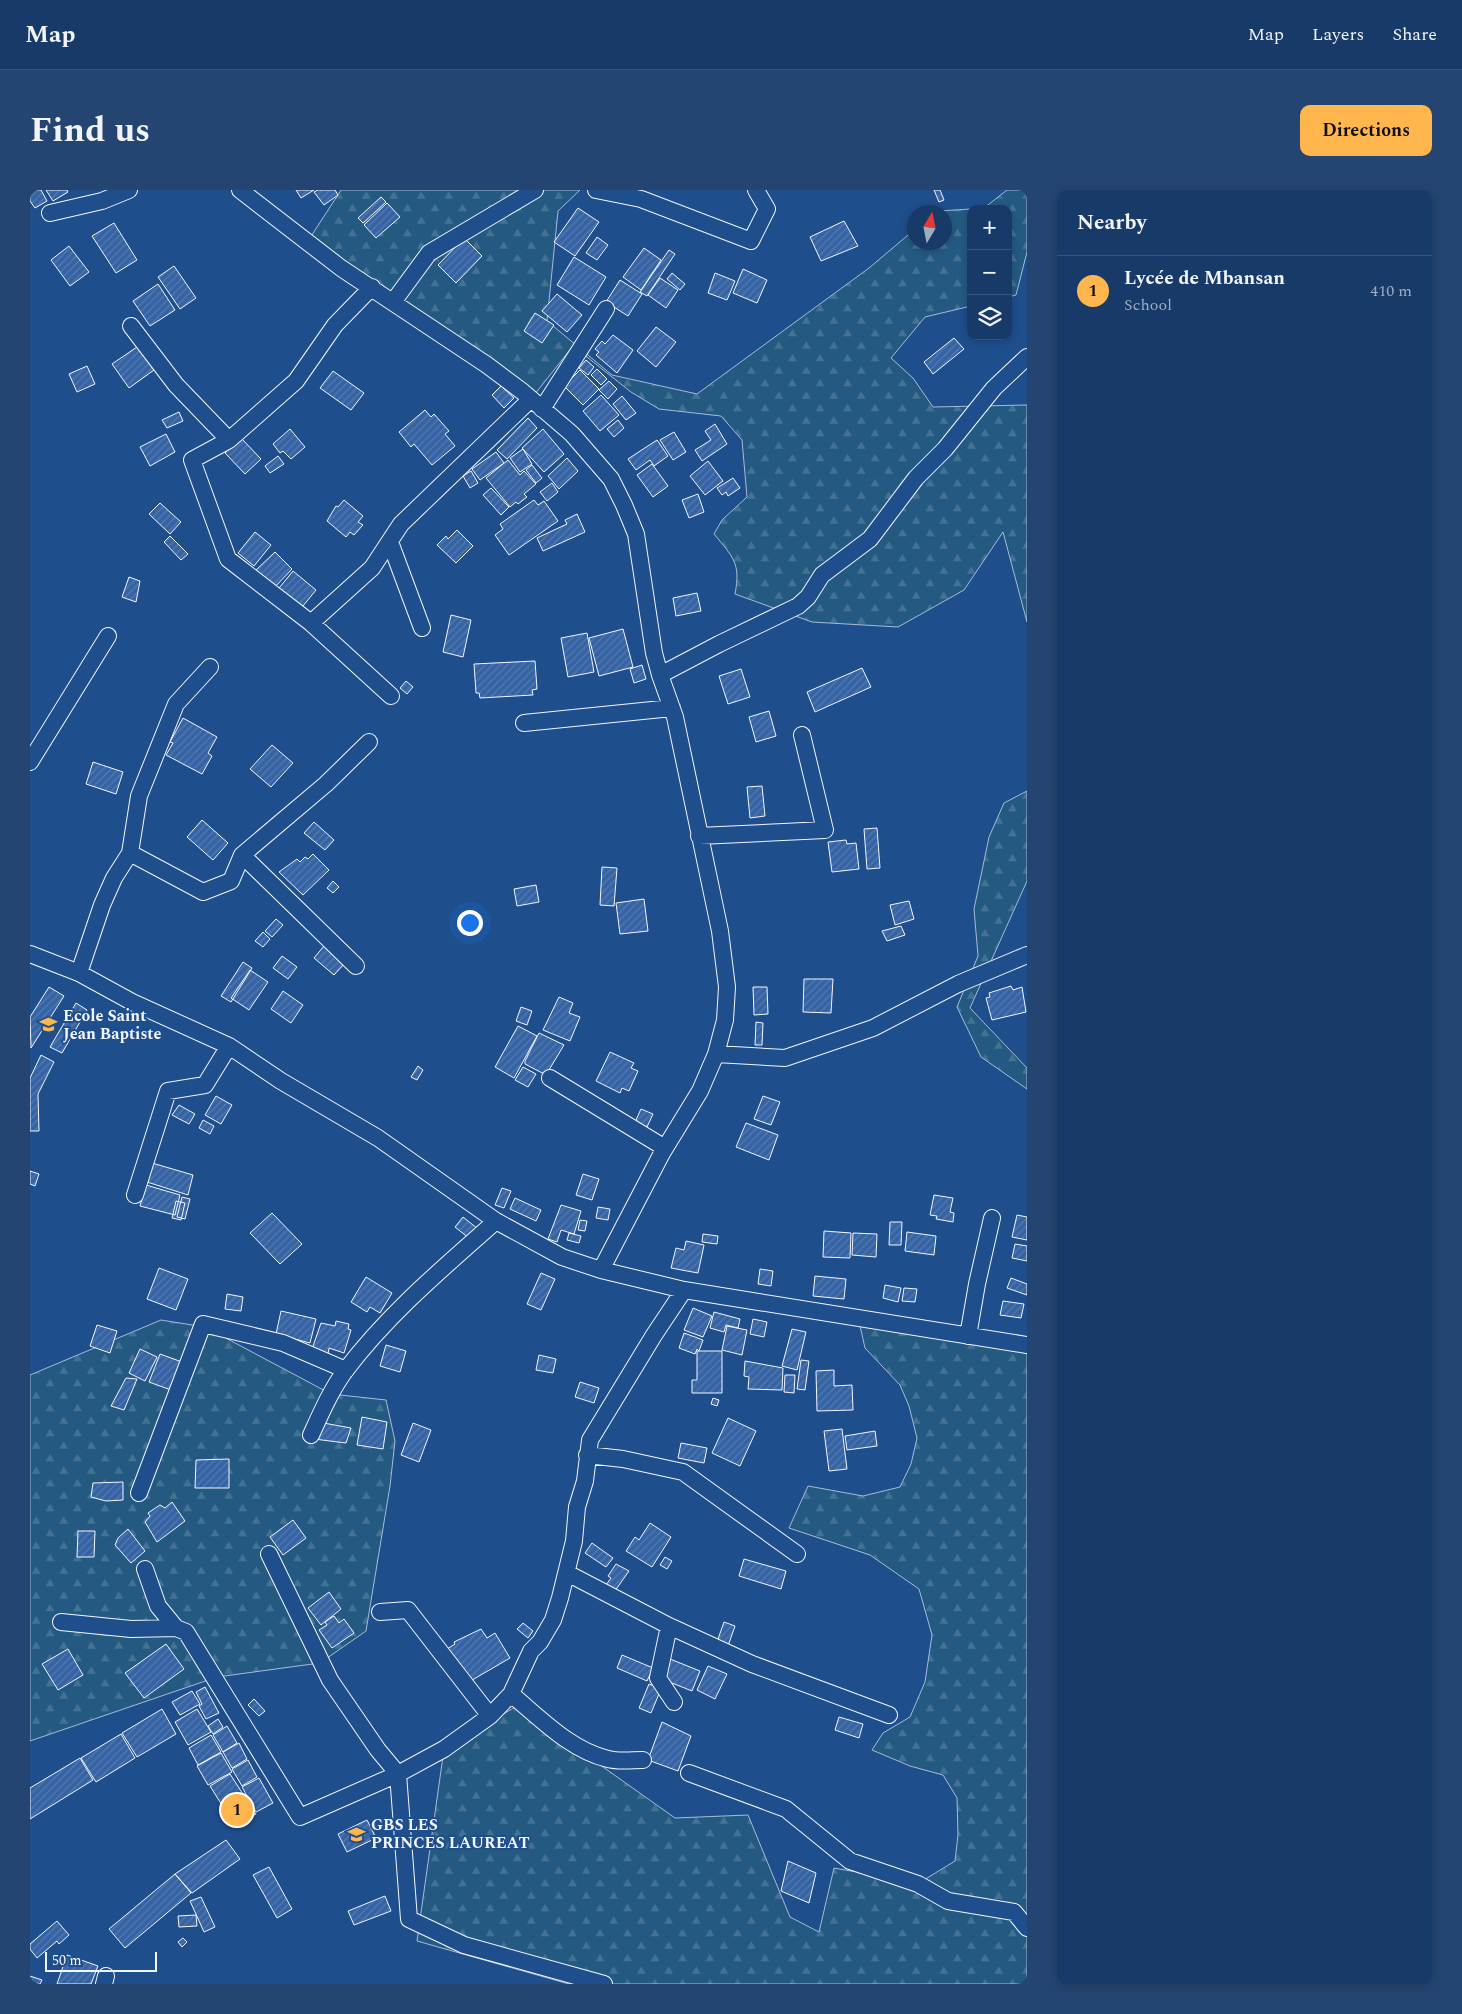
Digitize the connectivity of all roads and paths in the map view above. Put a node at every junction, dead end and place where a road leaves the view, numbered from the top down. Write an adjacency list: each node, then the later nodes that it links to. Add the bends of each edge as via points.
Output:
1 (129, 190): 6 (street)
2 (240, 190): 7 (street, via 341,268)
3 (535, 190): 8 (street, via 429,253)
4 (596, 190): 5 (street, via 641,199 751,241 767,209)
5 (756, 190)
6 (50, 213)
7 (372, 287): 8 (street); 13 (street, via 335,325 296,381)
8 (393, 302): 12 (street, via 487,365)
9 (606, 309): 12 (street)
10 (131, 326): 13 (street, via 176,385)
11 (1027, 357): 19 (street, via 994,388 945,449 916,478 870,539 822,575 798,606)
12 (536, 404): 14 (street, via 408,517); 19 (street, via 592,455 611,479 624,505 636,534)
13 (229, 440): 15 (street, via 192,460 228,559)
14 (390, 542): 15 (street, via 372,568); 16 (street)
15 (311, 623): 20 (street)
16 (422, 628)
17 (108, 636): 25 (street)
18 (210, 667): 27 (street, via 176,704 139,796)
19 (660, 675): 21 (street)
20 (391, 696)
21 (672, 708): 22 (street); 26 (street)
22 (524, 723)
23 (802, 735): 26 (street, via 825,830)
24 (369, 742): 28 (street, via 326,784)
25 (30, 762)
26 (699, 836): 34 (street, via 720,931 727,986 725,1020)
27 (130, 853): 28 (street, via 202,892 231,881); 32 (street, via 102,905)
28 (242, 855): 31 (street)
29 (30, 954): 32 (street)
30 (1027, 955): 34 (street, via 958,984 873,1028 785,1058)
31 (356, 966)
32 (79, 973): 33 (street, via 132,1002)
33 (229, 1046): 37 (street, via 205,1085 168,1091); 39 (street, via 378,1138)
34 (716, 1054): 36 (street, via 700,1091)
35 (550, 1078): 36 (street)
36 (665, 1148): 40 (street)
37 (135, 1195)
38 (992, 1218): 42 (street)
39 (496, 1222): 40 (street, via 562,1257); 44 (street, via 419,1290)
40 (601, 1270): 41 (street)
41 (684, 1290): 42 (street); 46 (street, via 601,1420 590,1440)
42 (968, 1336): 43 (street)
43 (1027, 1345)
44 (346, 1370): 45 (street); 47 (street, via 284,1343 203,1324)
45 (311, 1434)
46 (587, 1455): 49 (street, via 683,1472); 51 (street)
47 (139, 1493)
48 (269, 1554): 62 (street, via 330,1680)
49 (797, 1554)
50 (145, 1569): 55 (street, via 158,1606)
51 (567, 1573): 54 (street); 56 (street, via 553,1620 531,1651)
52 (380, 1612): 59 (street, via 408,1610)
53 (61, 1622): 55 (street, via 131,1629)
54 (669, 1626): 57 (street, via 658,1678); 58 (street, via 752,1664)
55 (176, 1628): 62 (street, via 186,1632 193,1641 300,1817)
56 (511, 1694): 59 (street); 60 (street, via 564,1738 595,1755 610,1760)
57 (674, 1702)
58 (889, 1715)
59 (490, 1716): 62 (street, via 466,1735)
60 (643, 1760)
61 (689, 1773): 63 (street, via 786,1809 850,1860 918,1884 948,1901 1014,1912)
62 (398, 1774): 64 (street, via 409,1918 464,1945)
63 (1027, 1928)
64 (604, 1984)

